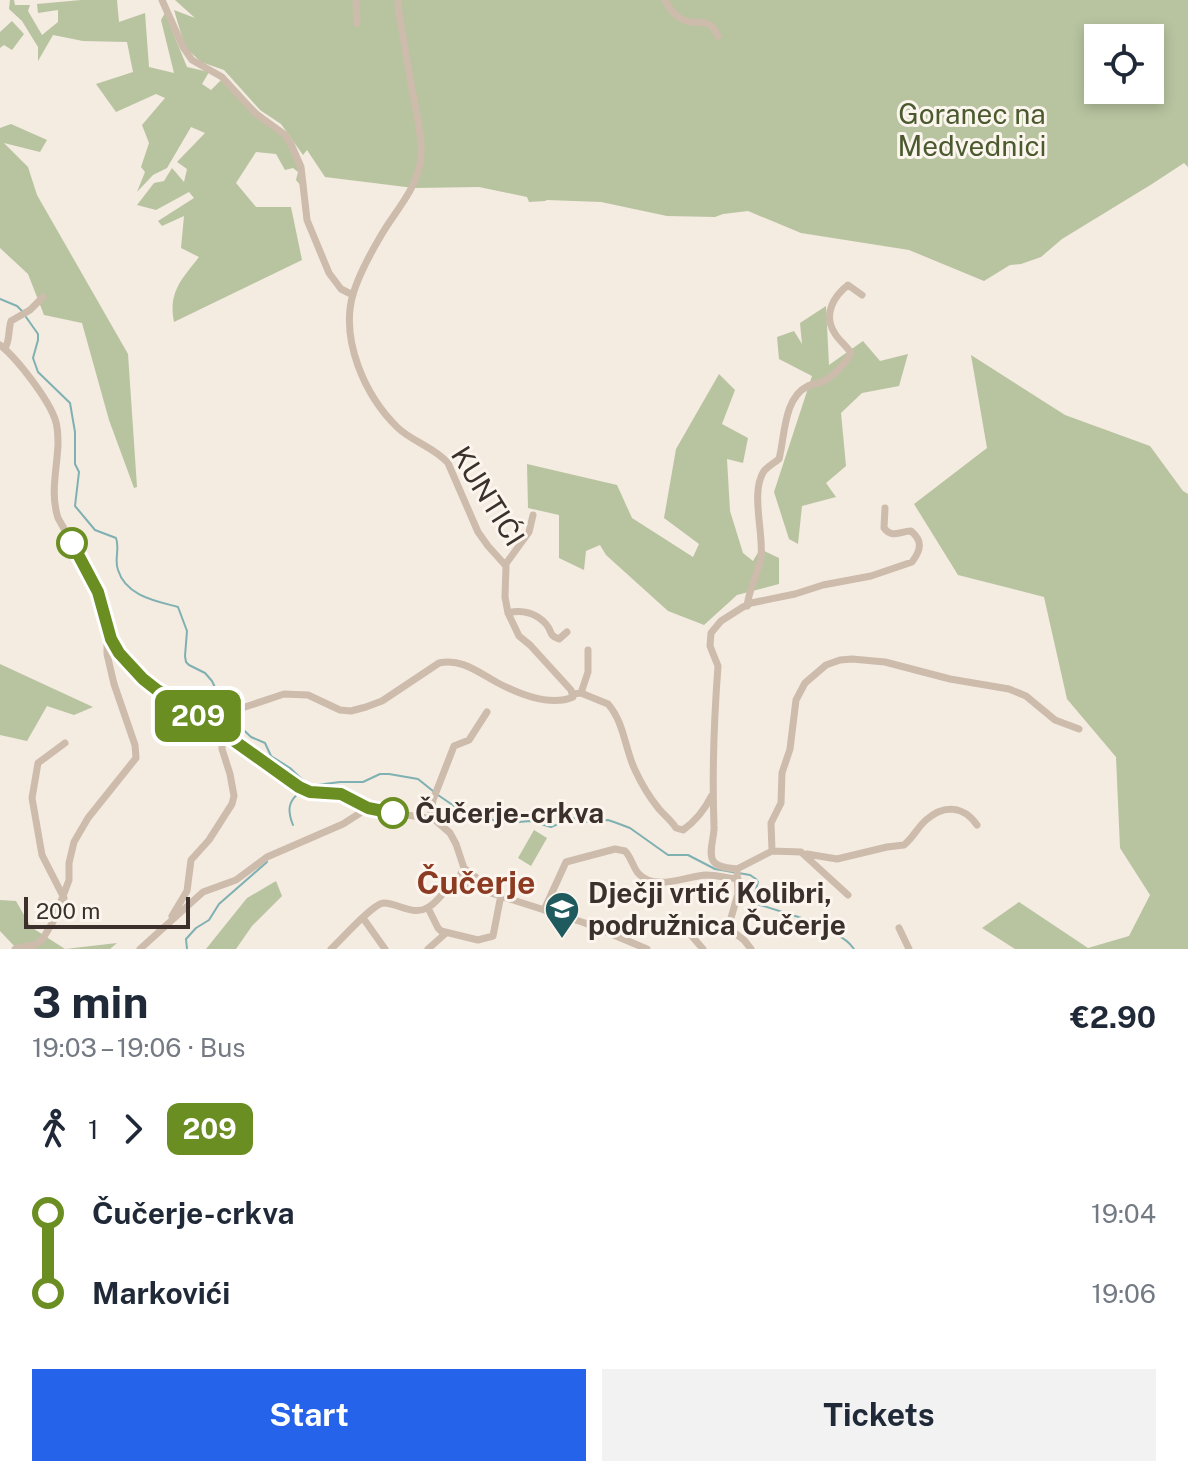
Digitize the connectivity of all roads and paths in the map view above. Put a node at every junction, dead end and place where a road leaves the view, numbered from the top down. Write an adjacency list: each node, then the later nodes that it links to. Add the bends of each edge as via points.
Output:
1 (162, 0): 7 (street, via 192,60 222,77 291,144 301,167 307,220 329,273)
2 (356, 0): 5 (street)
3 (398, 0): 7 (street, KUNTIĆI, via 420,164)
4 (665, 0): 6 (street, via 686,22 708,24)
5 (357, 23)
6 (718, 36)
7 (353, 295): 13 (street, KUNTIĆI, via 353,354 362,377 401,431 448,463 478,532)
8 (862, 295): 14 (street, via 848,285 837,294 830,310 832,330 851,353 823,382 806,386 797,396 786,418 779,459 763,473 761,555)
9 (43, 297): 10 (street, via 11,321 8,343)
10 (2, 346): 17 (street, via 54,417 55,508 93,580)
11 (885, 508): 14 (street, via 886,532 911,531 920,541 912,562)
12 (533, 515): 13 (street, via 529,532)
13 (505, 565): 15 (street, KUNTIĆI)
14 (747, 606): 24 (street, via 711,633 718,666)
15 (508, 613): 16 (street, via 536,616 556,639); 19 (street, via 519,636)
16 (567, 632)
17 (111, 639): 22 (street, via 150,685); 35 (street, via 107,654 136,758 74,842)
18 (588, 650): 19 (street, via 588,672)
19 (577, 694): 22 (street, via 546,700 448,661 382,701 351,711 308,695 284,694 228,715); 24 (street, via 608,704 614,712 635,771 676,828 687,828)
20 (487, 712): 26 (street, via 469,740 454,746)
21 (1079, 729): 28 (street, via 1000,686 873,660 826,665 805,683 796,700 781,803 771,823)
22 (221, 733): 25 (street, via 304,789 341,794); 40 (street, via 232,804 191,860 187,891)
23 (65, 743): 35 (street, via 38,763 32,798 42,855)
24 (713, 793): 31 (street, via 712,859)
25 (368, 808): 26 (street); 40 (street, via 267,857 236,880 203,892)
26 (430, 818): 30 (street, via 450,833)
27 (977, 825): 29 (street, via 968,814 951,809 928,819 904,845 837,859)
28 (772, 851): 29 (street); 31 (street)
29 (801, 852): 34 (street)
30 (464, 868): 32 (street); 33 (street)
31 (738, 873): 37 (street, via 659,882 638,873 625,851 615,849 566,862); 52 (street, via 728,928)
32 (461, 879): 33 (street); 36 (street)
33 (499, 895): 37 (street); 42 (street, via 493,936 478,940)
34 (848, 895)
35 (64, 898): 44 (street, via 42,940)
36 (428, 908): 38 (street, via 384,903); 42 (street)
37 (544, 910): 43 (street)
38 (363, 918): 46 (street); 47 (street)
39 (677, 919): 51 (street)
40 (168, 923): 45 (street)
41 (899, 928): 53 (street)
42 (446, 933): 48 (street)
43 (625, 940): 49 (street); 50 (street)
44 (15, 949)
45 (140, 949)
46 (331, 949)
47 (385, 949)
48 (428, 949)
49 (620, 949)
50 (647, 949)
51 (703, 949)
52 (751, 949)
53 (909, 949)

